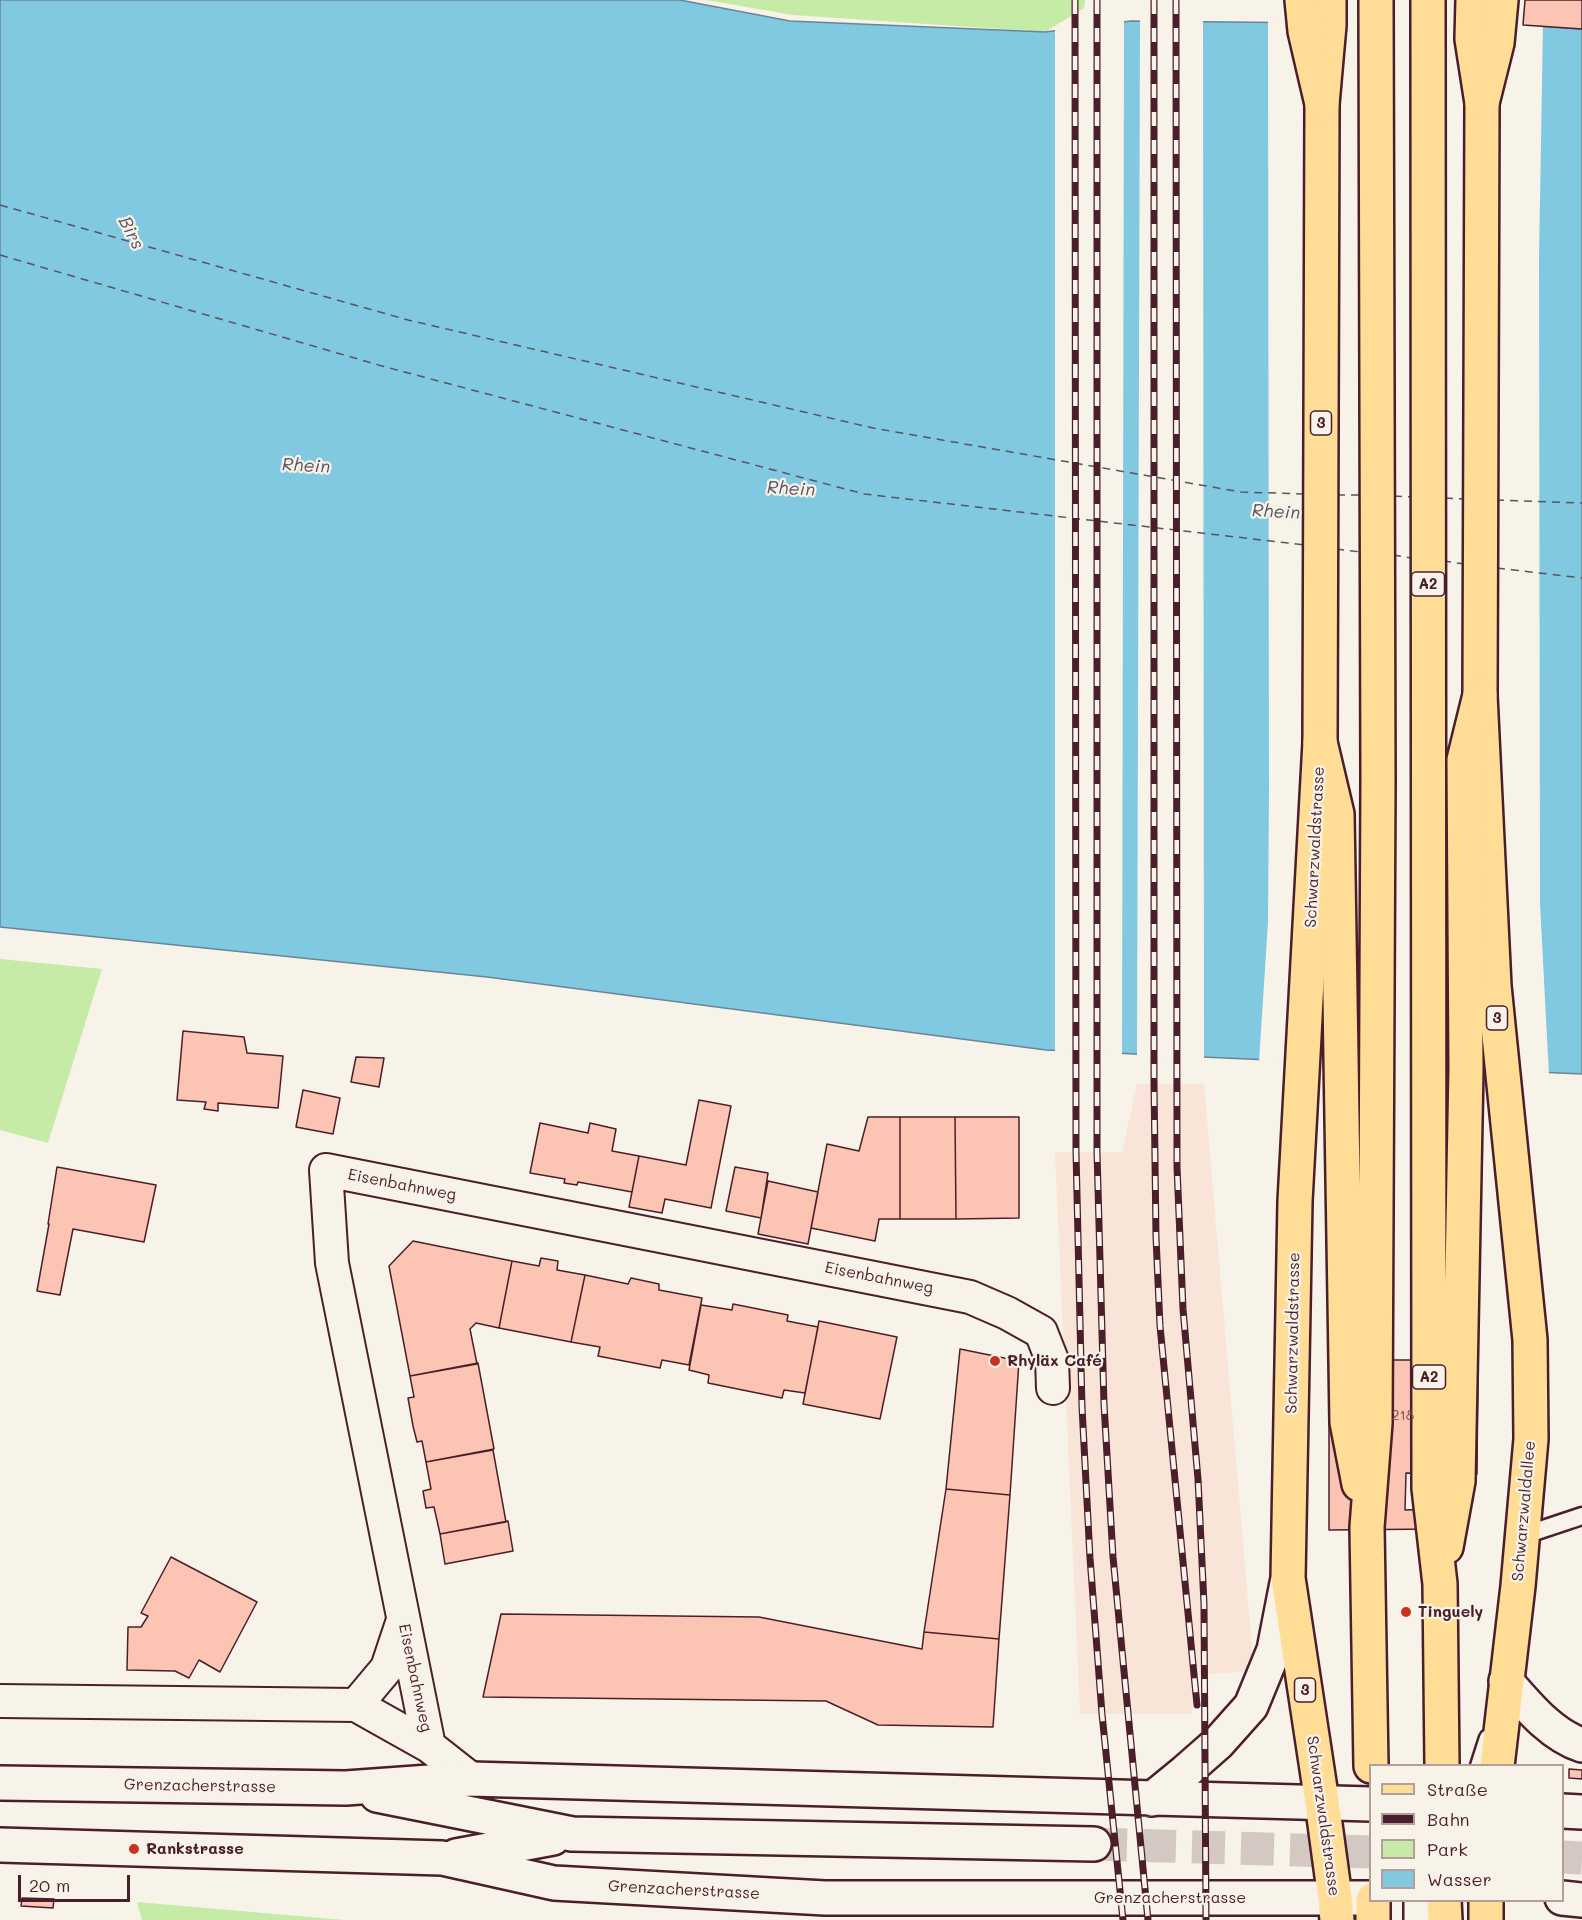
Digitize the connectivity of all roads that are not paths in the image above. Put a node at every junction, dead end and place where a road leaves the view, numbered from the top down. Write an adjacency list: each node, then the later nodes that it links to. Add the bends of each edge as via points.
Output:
1 (1302, 0): 8 (main road, via 1305,32)
2 (1329, 0): 8 (main road, 3)
3 (1376, 0): 13 (main road, via 1376,1293 1375,1423)
4 (1428, 0): 16 (main road, A2, via 1429,1488)
5 (1473, 0): 7 (main road, 3, via 1472,39)
6 (1502, 0): 7 (main road, via 1497,43)
7 (1482, 103): 9 (main road, 3)
8 (1322, 104): 10 (main road, 3)
9 (1480, 694): 14 (main road, Schwarzwaldallee / 3, via 1494,986 1530,1340 1530,1439); 16 (main road, via 1464,760 1466,1069 1458,1481)
10 (1320, 742): 13 (main road, via 1336,814 1347,1422); 15 (main road, Schwarzwaldstrasse / 3, via 1297,1145)
11 (1053, 1388): 17 (street, Eisenbahnweg, via 1052,1360 1041,1332 970,1297 326,1170 332,1263)
12 (1582, 1516): 14 (lane)
13 (1367, 1527): 23 (main road)
14 (1522, 1536): 18 (main road, Schwarzwaldallee / 3)
15 (1288, 1578): 30 (main road, via 1274,1650 1251,1706 1218,1743); 31 (main road, Schwarzwaldstrasse / 3)
16 (1440, 1584): 24 (main road, A2)
17 (403, 1619): 20 (street, via 387,1668); 22 (street, Eisenbahnweg)
18 (1506, 1681): 21 (main road, via 1559,1734); 25 (lane, Schwarzwaldallee); 26 (main road, Schwarzwaldallee / 3)
19 (0, 1701): 20 (street)
20 (356, 1705): 22 (street)
21 (1582, 1744)
22 (429, 1746): 27 (street, Eisenbahnweg)
23 (1371, 1764)
24 (1442, 1764)
25 (1480, 1764)
26 (1497, 1764)
27 (471, 1779): 29 (main road, Grenzacherstrasse); 30 (main road, Grenzacherstrasse)
28 (0, 1783): 29 (main road, Grenzacherstrasse)
29 (346, 1788): 35 (main road)
30 (1152, 1799): 31 (main road, Grenzacherstrasse)
31 (1322, 1802): 32 (main road, Grenzacherstrasse); 46 (main road, Schwarzwaldstrasse / 3)
32 (1369, 1804)
33 (1564, 1812): 34 (main road)
34 (1582, 1812)
35 (572, 1834): 36 (main road); 38 (main road)
36 (1094, 1844)
37 (0, 1845): 38 (main road, Grenzacherstrasse)
38 (442, 1858): 46 (main road, Grenzacherstrasse, via 554,1883 825,1898)
39 (1564, 1898): 41 (main road)
40 (1369, 1900): 46 (main road, Grenzacherstrasse)
41 (1582, 1900)
42 (1372, 1902): 47 (main road)
43 (1421, 1902): 48 (main road)
44 (1444, 1902): 49 (main road)
45 (1486, 1902): 50 (main road)
46 (1336, 1909)
47 (1373, 1920)
48 (1421, 1920)
49 (1444, 1920)
50 (1485, 1920)

